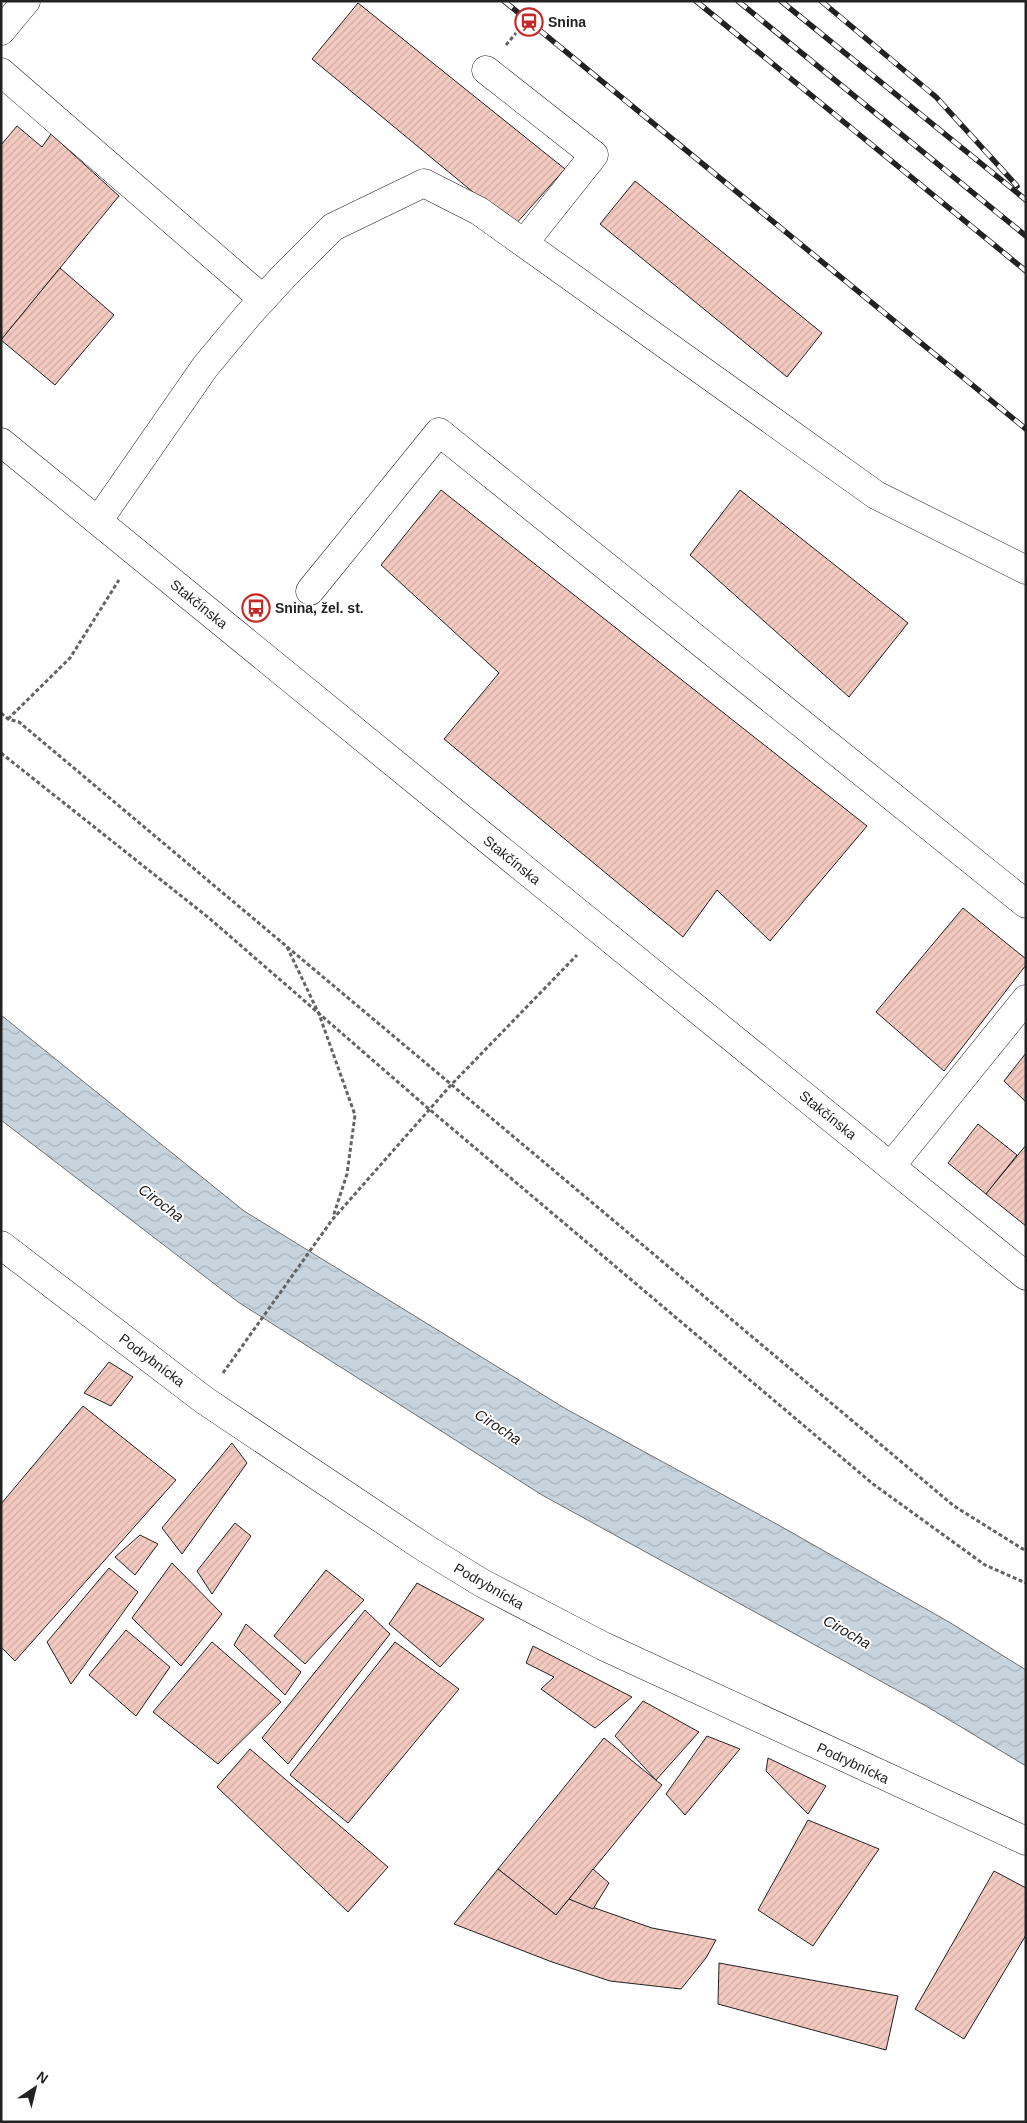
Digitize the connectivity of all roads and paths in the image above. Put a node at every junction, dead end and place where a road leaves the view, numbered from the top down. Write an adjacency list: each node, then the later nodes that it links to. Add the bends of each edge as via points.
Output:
1 (26, 1): 2 (main road)
2 (1, 31)
3 (486, 70): 5 (main road, via 594,155)
4 (1, 72): 6 (main road)
5 (524, 243): 6 (main road, via 478,211 424,183 333,226); 10 (main road, via 876,495)
6 (263, 299): 8 (main road, via 205,367)
7 (1, 442): 8 (main road, Stakčínska)
8 (98, 521): 9 (main road, Stakčínska)
9 (136, 552): 13 (path, via 70,658); 16 (main road, Stakčínska)
10 (1026, 570)
11 (310, 591): 15 (main road, via 439,432)
12 (1, 713): 13 (path)
13 (8, 719): 17 (path, via 19,722)
14 (1, 752): 19 (path, via 209,918)
15 (1026, 904)
16 (600, 931): 20 (path); 22 (main road, Stakčínska)
17 (286, 946): 19 (path); 20 (path)
18 (1026, 999): 22 (main road)
19 (319, 1014): 21 (path); 23 (path, via 355,1115 347,1174)
20 (451, 1084): 21 (path); 27 (path, via 954,1506)
21 (429, 1109): 23 (path); 28 (path, via 873,1484 985,1565)
22 (891, 1166): 25 (main road, Stakčínska)
23 (332, 1220): 26 (path)
24 (1, 1245): 26 (main road, Podrybnícka)
25 (1026, 1276)
26 (204, 1400): 29 (main road, Podrybnícka, via 425,1548 534,1612)
27 (1026, 1551)
28 (1026, 1583)
29 (1026, 1841)

